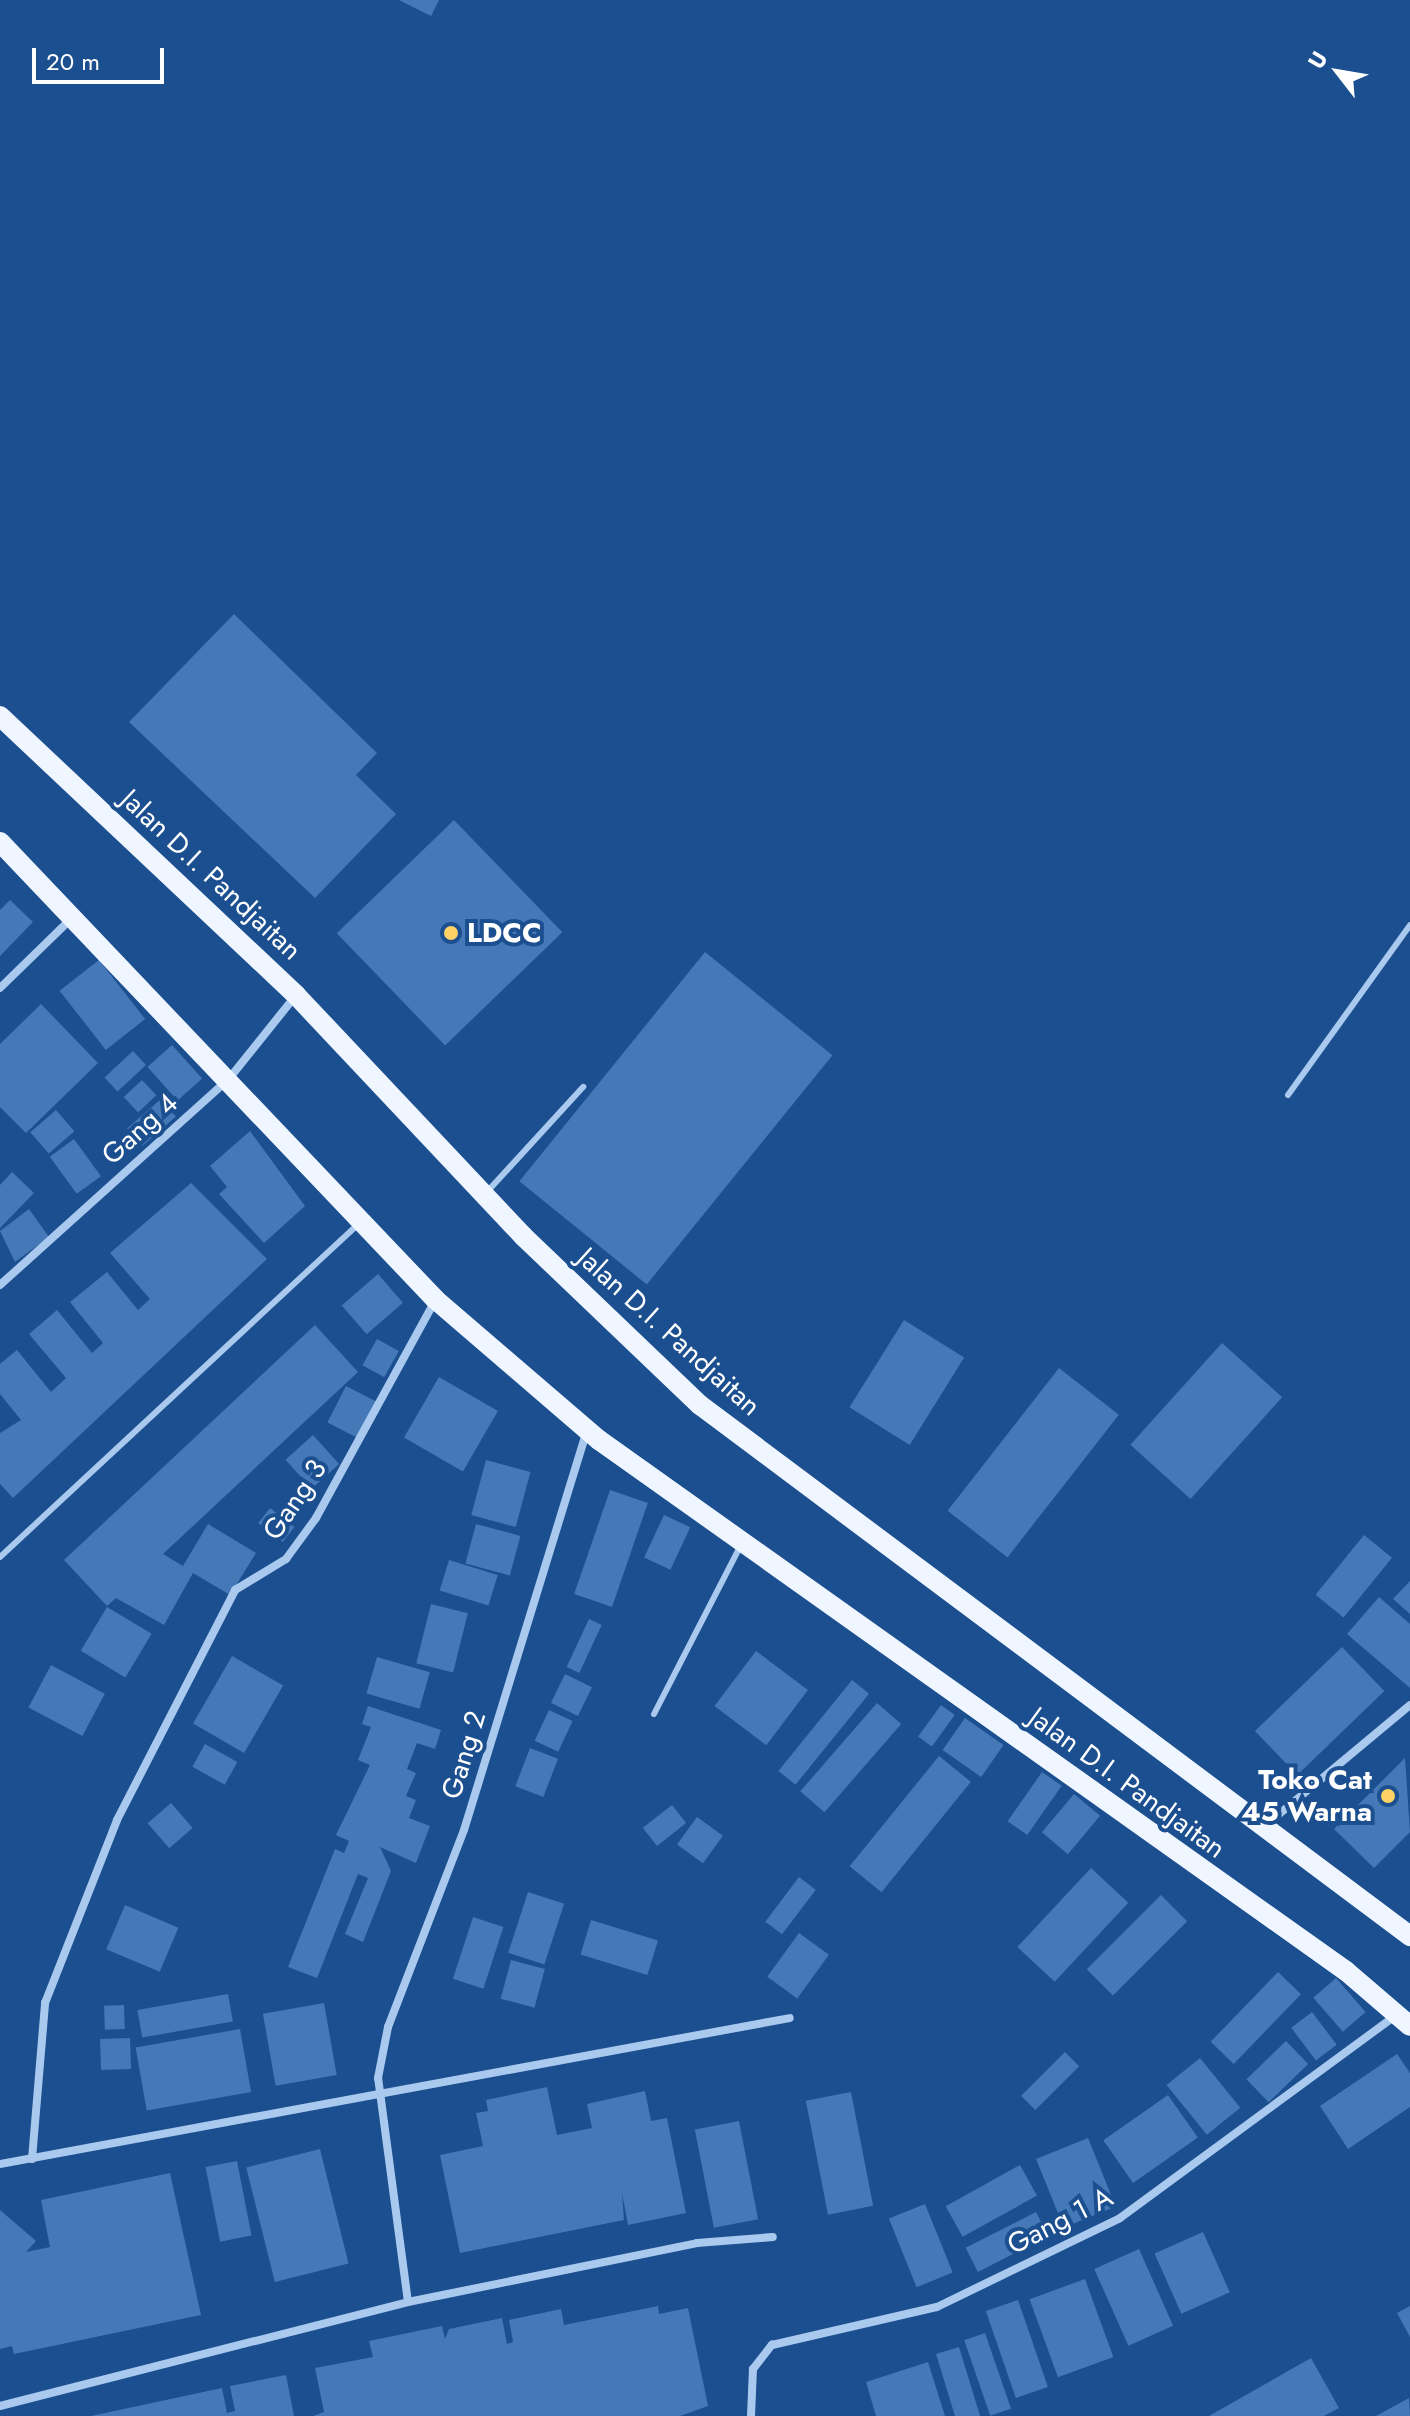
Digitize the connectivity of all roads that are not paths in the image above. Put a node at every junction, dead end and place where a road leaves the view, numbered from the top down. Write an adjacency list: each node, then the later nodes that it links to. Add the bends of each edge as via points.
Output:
1 (0, 716): 6 (main road, Jalan D.I. Pandjaitan)
2 (0, 842): 3 (main road, Jalan D.I. Pandjaitan)
3 (72, 918): 5 (street); 7 (main road, Jalan D.I. Pandjaitan)
4 (1410, 925): 9 (lane)
5 (0, 988)
6 (296, 995): 7 (street, Gang 4); 10 (main road, Jalan D.I. Pandjaitan)
7 (228, 1080): 11 (main road, Jalan D.I. Pandjaitan); 12 (street, Gang 4)
8 (583, 1087): 10 (lane)
9 (1288, 1095)
10 (485, 1195): 19 (main road, Jalan D.I. Pandjaitan, via 700,1405)
11 (362, 1221): 13 (main road, Jalan D.I. Pandjaitan); 16 (lane)
12 (0, 1285)
13 (436, 1300): 14 (main road, Jalan D.I. Pandjaitan); 24 (street, Gang 3, via 316,1518 286,1559 235,1590 172,1706 54,1975)
14 (588, 1429): 15 (main road, Jalan D.I. Pandjaitan); 23 (street, Gang 2, via 464,1830 388,2027)
15 (743, 1541): 18 (lane); 22 (main road, Jalan D.I. Pandjaitan)
16 (0, 1557)
17 (1410, 1705): 19 (street)
18 (654, 1714)
19 (1265, 1826): 20 (main road, Jalan D.I. Pandjaitan)
20 (1410, 1936)
21 (790, 2018): 23 (street)
22 (1403, 2020): 29 (street, Gang 1 A, via 1120,2218 937,2307 772,2345 753,2369)
23 (380, 2091): 24 (street); 27 (street, Gang 2)
24 (32, 2159): 25 (street)
25 (0, 2164)
26 (773, 2237): 27 (street, via 697,2243)
27 (408, 2302): 28 (street)
28 (0, 2406)
29 (751, 2416)

